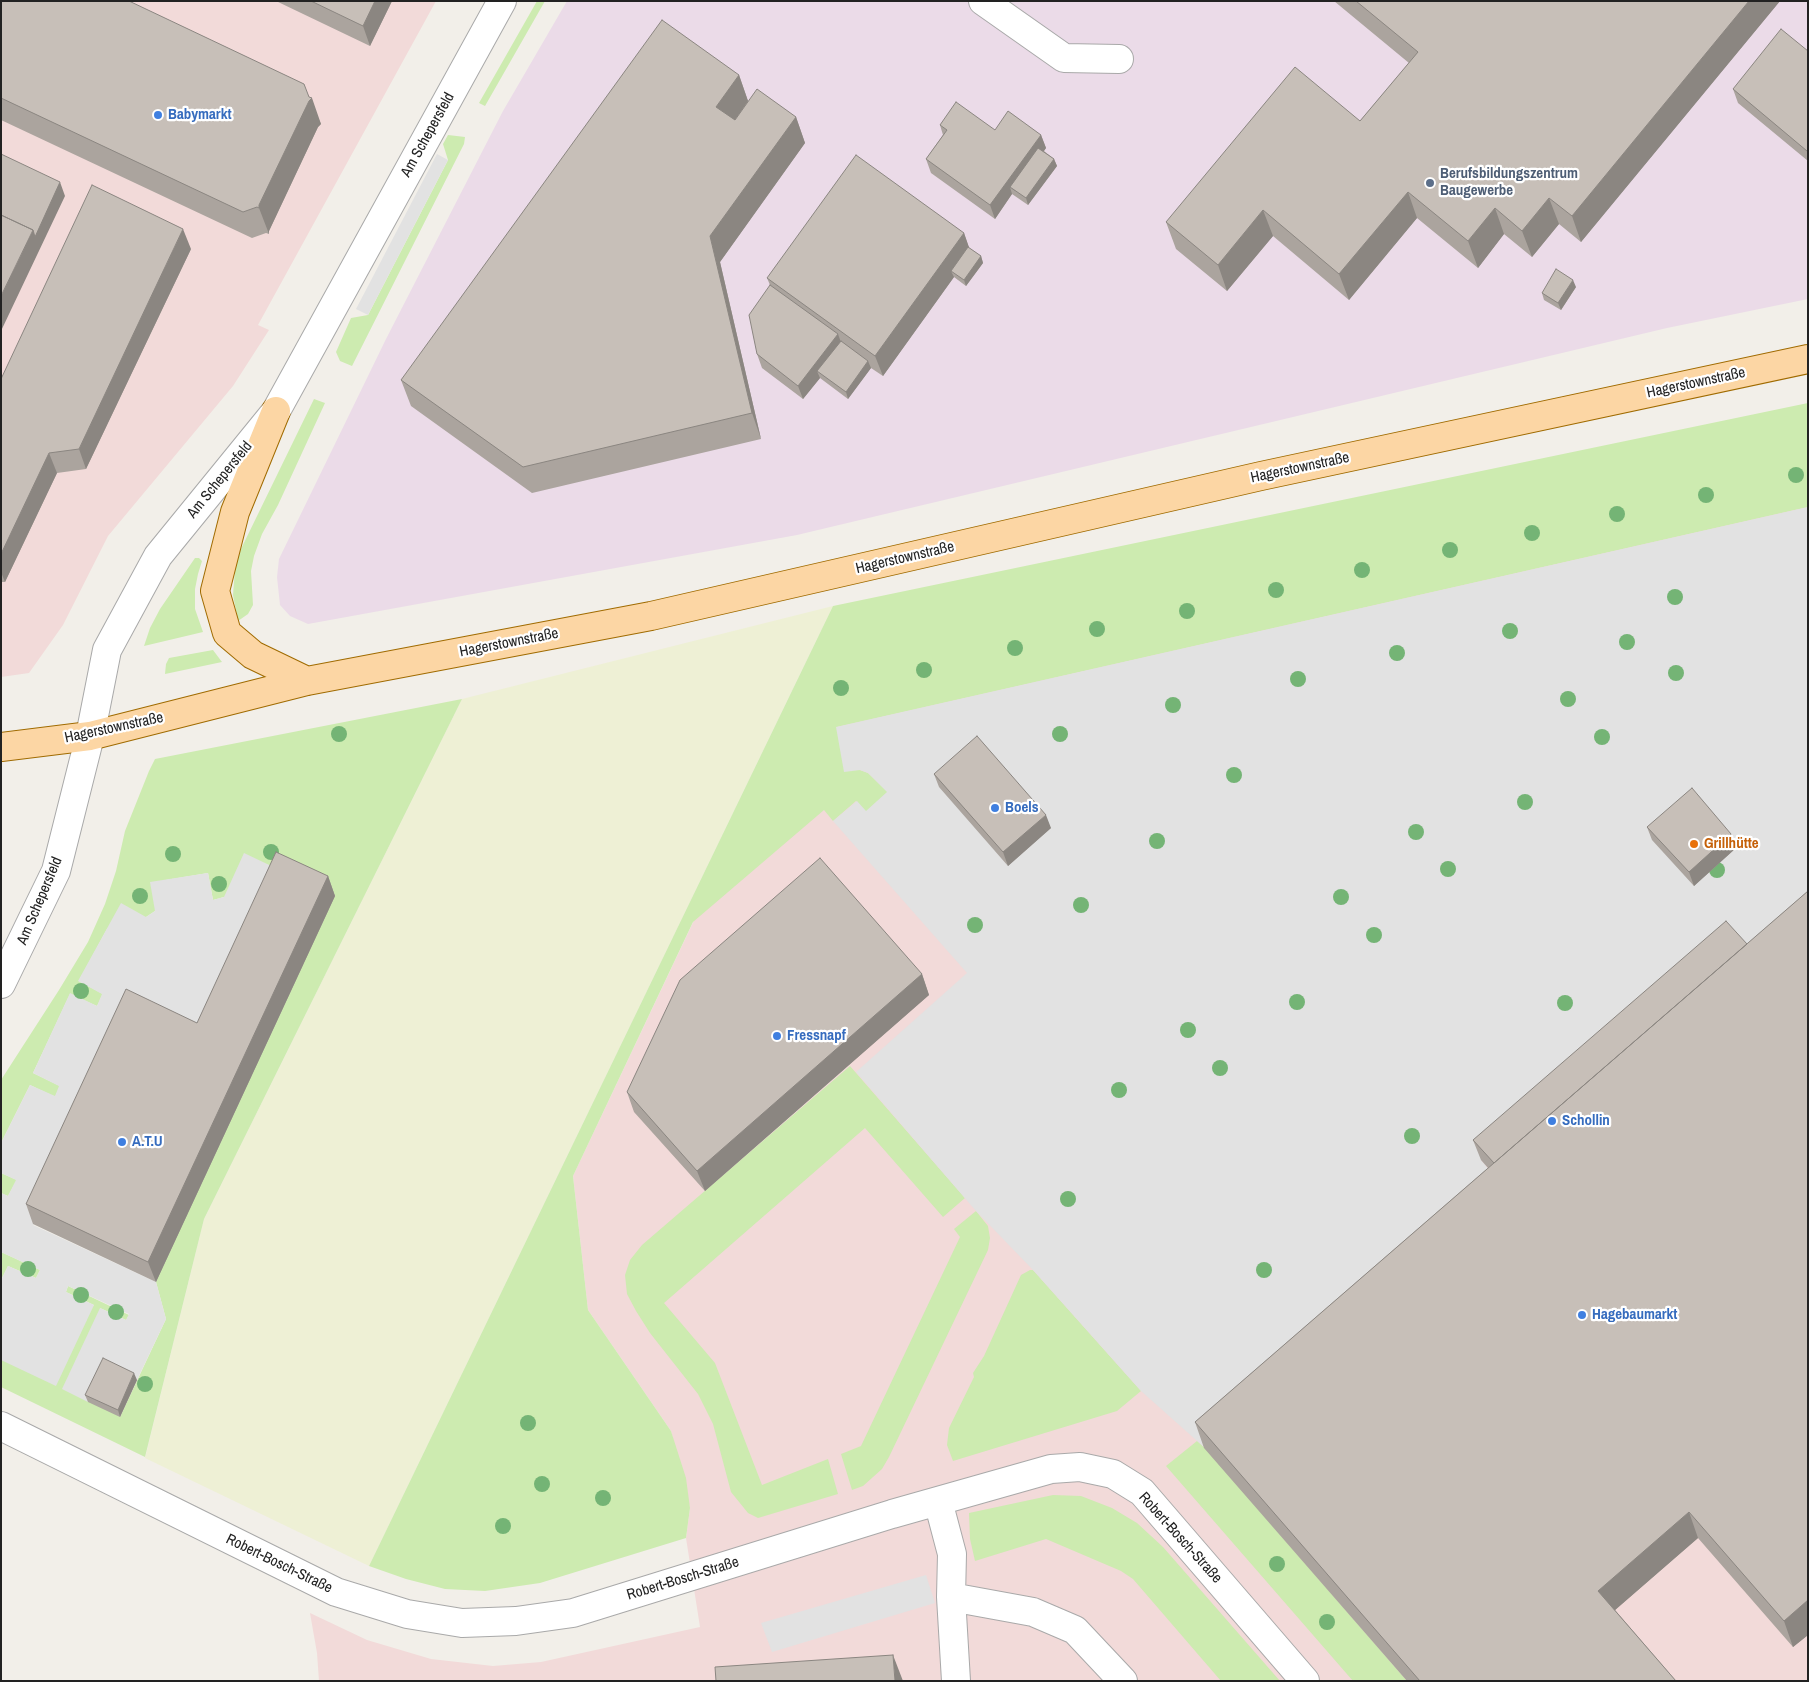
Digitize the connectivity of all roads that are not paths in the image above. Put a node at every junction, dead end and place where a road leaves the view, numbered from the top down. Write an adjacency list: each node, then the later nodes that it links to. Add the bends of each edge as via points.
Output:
1 (502, 1): 5 (street, Am Schepersfeld)
2 (983, 1): 3 (street, via 1064,58)
3 (1119, 59)
4 (1808, 359): 6 (main road, Hagerstownstraße, via 1261,476 651,616)
5 (276, 411): 6 (main road, via 235,512 215,591 227,633 253,655); 7 (street, Am Schepersfeld, via 158,556 107,650)
6 (307, 681): 7 (main road, Hagerstownstraße)
7 (90, 736): 8 (main road, Hagerstownstraße); 9 (street, Am Schepersfeld, via 56,871)
8 (1, 747)
9 (1, 984)
10 (1, 1426): 11 (street, Robert-Bosch-Straße, via 336,1592 407,1614 462,1623 516,1621 573,1613)
11 (938, 1501): 12 (street, via 952,1554); 15 (street, Robert-Bosch-Straße, via 1052,1469 1080,1467 1113,1474 1142,1492)
12 (951, 1597): 13 (street); 14 (street, via 1032,1612 1075,1630)
13 (956, 1681)
14 (1124, 1681)
15 (1305, 1681)

